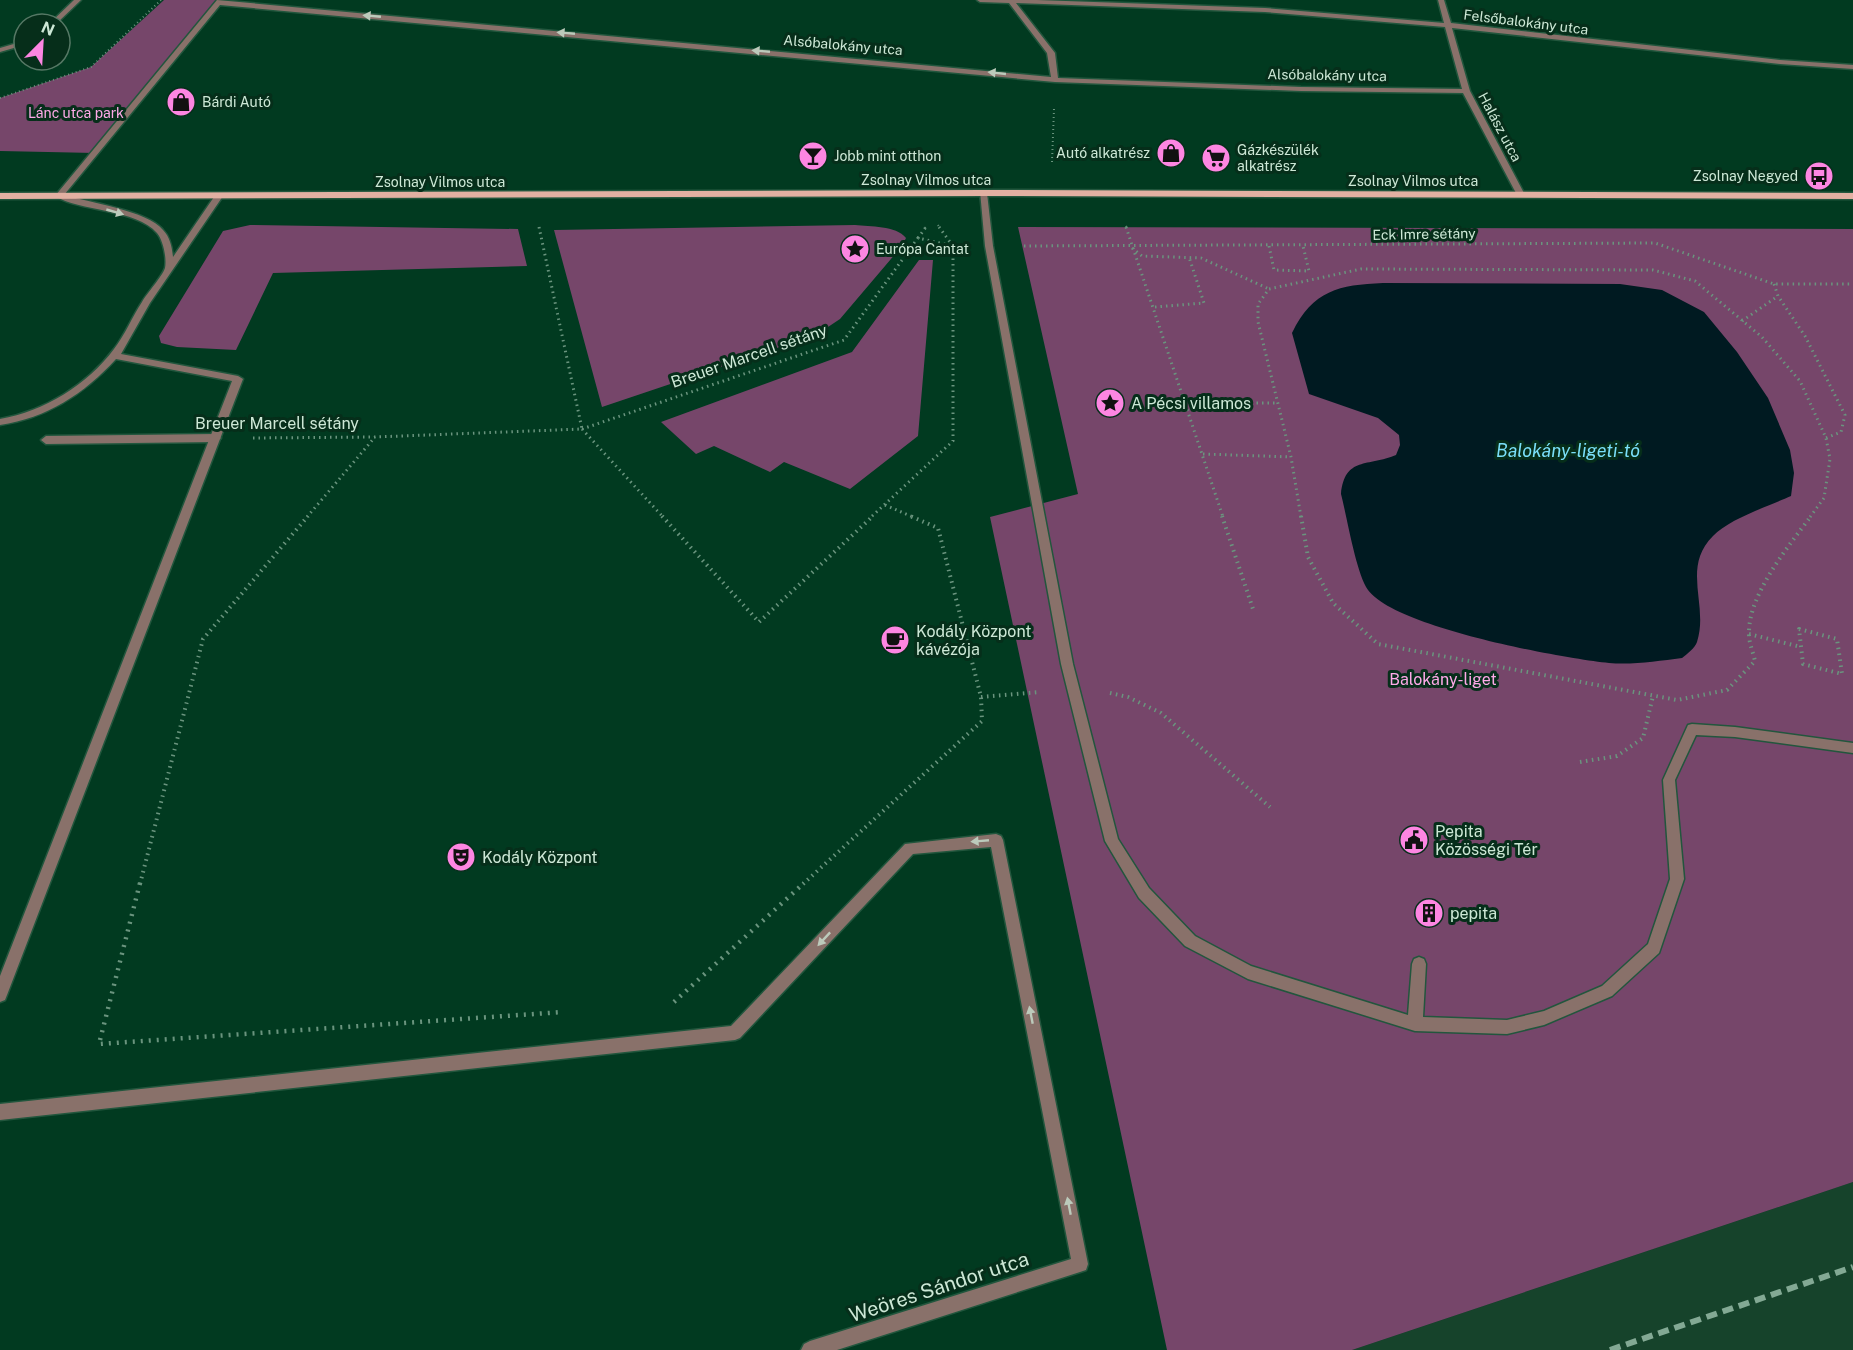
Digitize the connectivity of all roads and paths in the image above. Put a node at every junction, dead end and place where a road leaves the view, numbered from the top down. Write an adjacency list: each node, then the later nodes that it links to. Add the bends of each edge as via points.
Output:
1 (78, 0): 7 (street)
2 (161, 0): 12 (path, via 91,67)
3 (980, 0): 6 (street, Felsőbalokány utca)
4 (1442, 0): 8 (street, Halász utca)
5 (220, 1): 10 (street, Alsóbalokány utca, one-way to 5); 17 (street)
6 (1012, 3): 8 (street, Felsőbalokány utca, via 1265,10); 10 (street, via 1051,53)
7 (65, 12)
8 (1446, 25): 9 (street, Felsőbalokány utca); 11 (street, Halász utca)
9 (1853, 67)
10 (1055, 80): 11 (street, Alsóbalokány utca); 13 (path)
11 (1466, 91): 15 (street, Halász utca)
12 (0, 98)
13 (1052, 165)
14 (983, 193): 15 (main road, Zsolnay Vilmos utca); 18 (main road, Zsolnay Vilmos utca); 22 (street)
15 (1521, 195): 19 (main road, Zsolnay Vilmos utca)
16 (0, 196): 17 (main road, Zsolnay Vilmos utca)
17 (59, 196): 18 (main road, Zsolnay Vilmos utca); 29 (street, one-way to 29, via 133,217 158,229 169,250)
18 (219, 196): 29 (street)
19 (1853, 196)
20 (538, 223): 40 (path)
21 (1126, 225): 25 (path)
22 (989, 246): 25 (path, Eck Imre sétány); 51 (street)
23 (1269, 246): 24 (path, Eck Imre sétány); 24 (path, via 1274,270 1309,271); 26 (path, Eck Imre sétány)
24 (1303, 246): 30 (path, Eck Imre sétány, via 1655,243)
25 (1131, 247): 26 (path, Eck Imre sétány); 27 (path, via 1142,256); 34 (path)
26 (1196, 247): 28 (path)
27 (1189, 257): 28 (path); 34 (path, via 1204,303)
28 (1201, 258): 32 (path)
29 (169, 269): 36 (street)
30 (1774, 284): 31 (path, Eck Imre sétány); 33 (path)
31 (1853, 284)
32 (1269, 289): 35 (path, via 1361,269 1653,270 1695,281); 38 (path, via 1258,304 1258,322)
33 (1778, 296): 35 (path); 43 (path, via 1805,336 1845,415 1841,432)
34 (1155, 307): 37 (path)
35 (1742, 321): 43 (path, via 1800,381)
36 (114, 356): 39 (street, via 82,387 48,407 19,420); 42 (street, via 238,379)
37 (1185, 403): 38 (path); 45 (path)
38 (1278, 403): 46 (path)
39 (0, 422)
40 (582, 429): 41 (path, Breuer Marcell sétány); 47 (path, Breuer Marcell sétány, via 759,622); 47 (path, Breuer Marcell sétány, via 844,340 918,238 953,246 953,441)
41 (375, 437): 42 (path, Breuer Marcell sétány); 60 (path, via 202,639 99,1044)
42 (216, 438): 44 (street, Breuer Marcell sétány); 58 (street)
43 (1826, 438): 49 (path, via 1830,459 1824,498 1768,574)
44 (46, 440)
45 (1203, 454): 46 (path); 48 (path)
46 (1291, 457): 52 (path, via 1308,557 1333,603 1377,644)
47 (885, 505): 53 (path, via 938,528)
48 (1253, 609)
49 (1749, 634): 50 (path); 52 (path, via 1755,661 1727,690 1677,700)
50 (1801, 647): 50 (path, via 1799,629 1837,639 1842,674 1803,664)
51 (1073, 689): 53 (path); 56 (path, via 1127,695 1156,708); 61 (street, via 1112,840 1144,893 1190,941 1248,972)
52 (1653, 696): 55 (path, via 1643,738 1617,756)
53 (981, 697): 59 (path, via 982,721)
54 (1853, 748): 61 (street, via 1692,729 1669,780 1677,879 1654,948 1607,991 1544,1018 1508,1027)
55 (1580, 762)
56 (1270, 807)
57 (1419, 964): 61 (street)
58 (0, 995)
59 (673, 1004)
60 (565, 1011)
61 (1415, 1024)
62 (0, 1112): 63 (street, Weöres Sándor utca, one-way to 62, via 1080,1264 996,840 910,848 735,1033)
63 (810, 1350)

